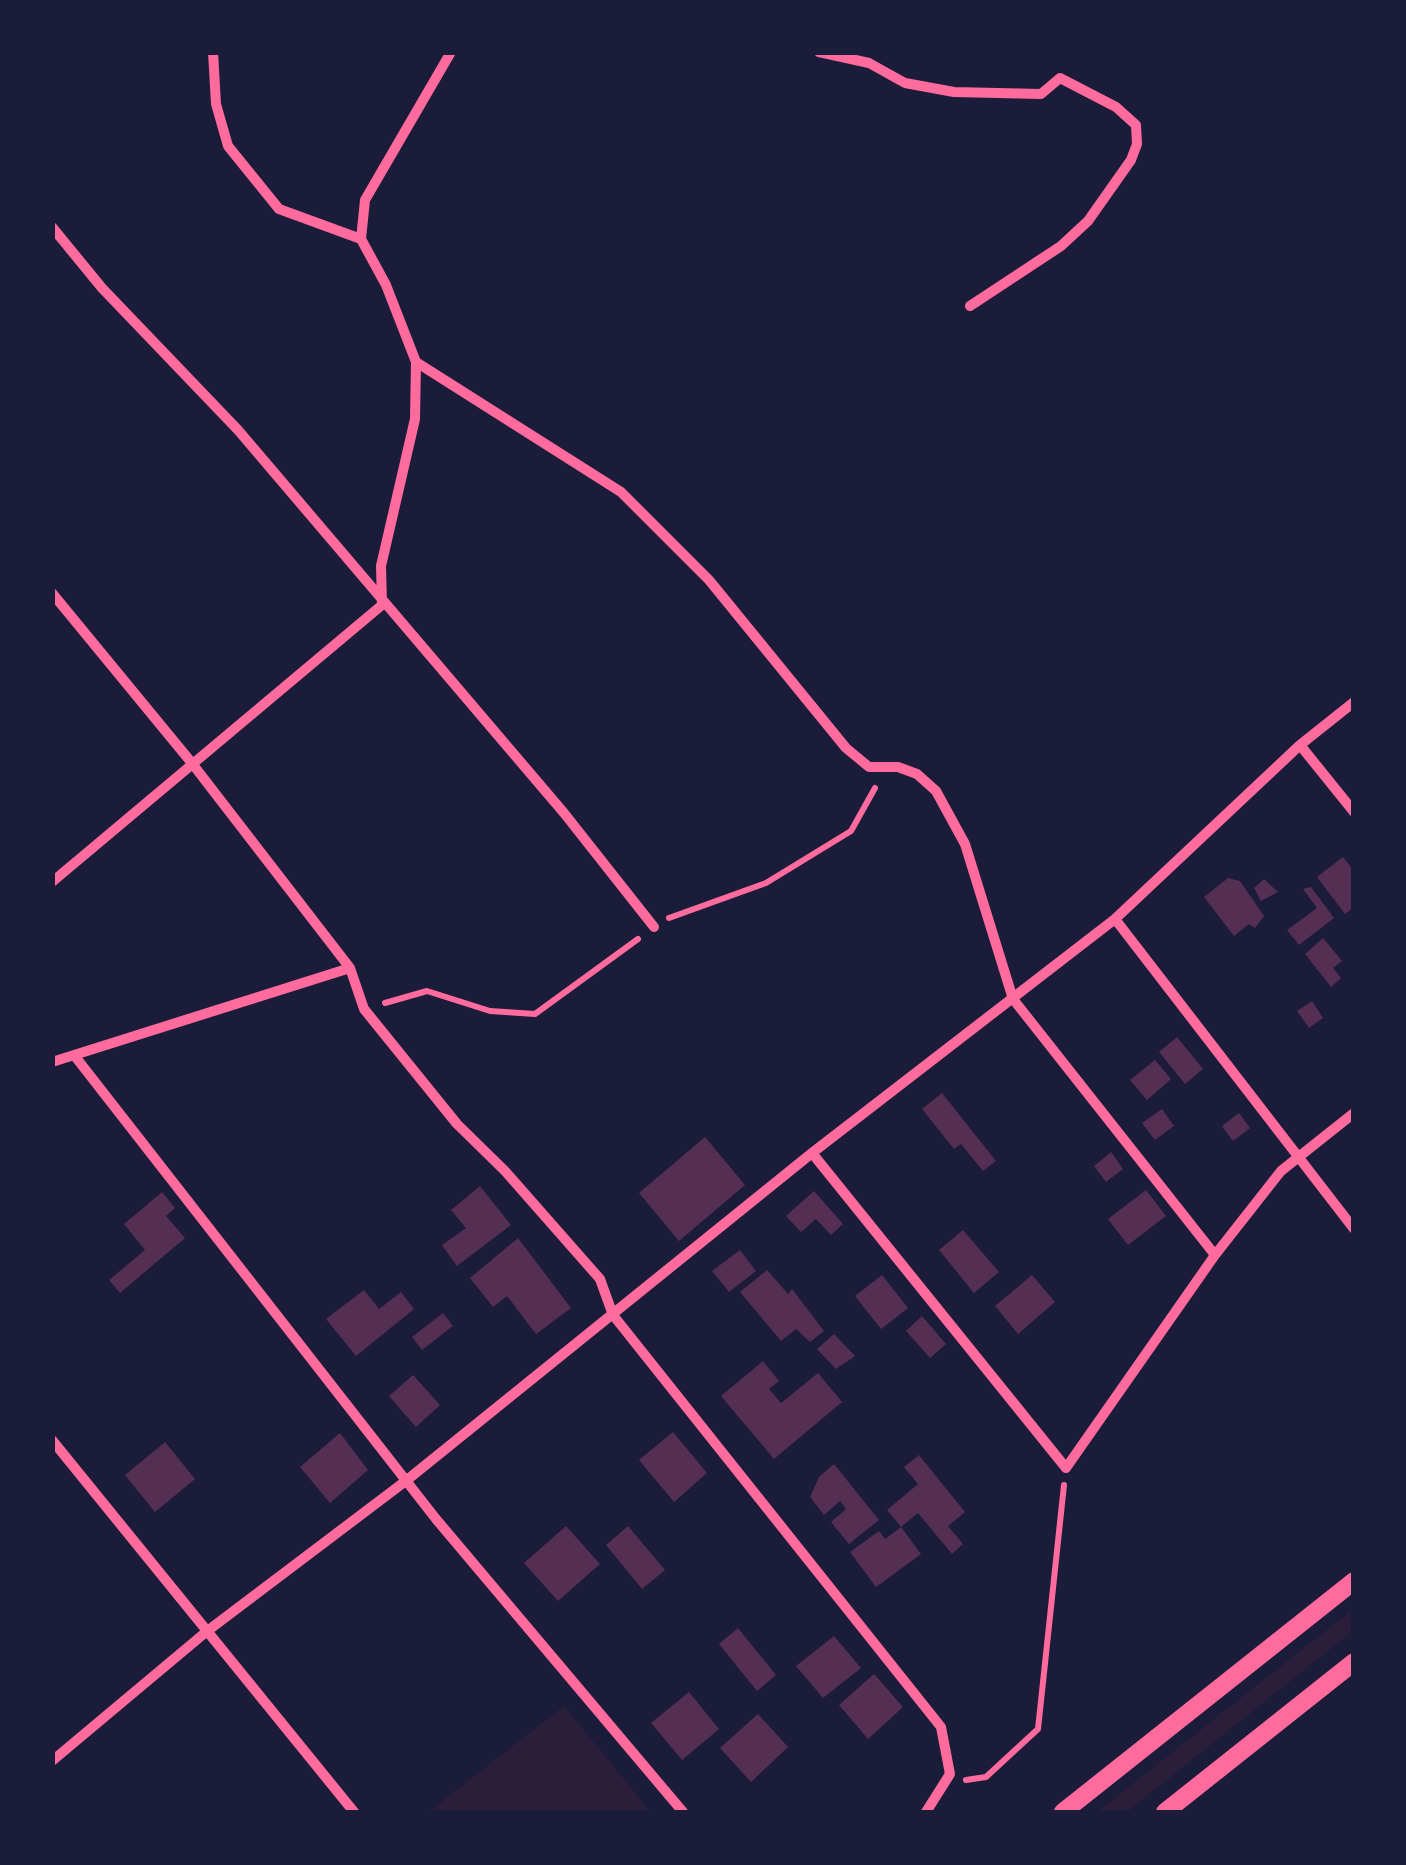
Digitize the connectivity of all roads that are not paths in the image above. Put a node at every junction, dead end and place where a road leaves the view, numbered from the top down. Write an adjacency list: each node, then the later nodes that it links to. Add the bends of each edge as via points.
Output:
1 (213, 52): 5 (street, via 216,104 228,146 254,181 278,209)
2 (450, 52): 5 (street, via 364,200)
3 (819, 52): 6 (street, via 869,63 905,83 954,92 1041,94 1060,78 1136,124 1131,160 1088,221)
4 (52, 228): 9 (street, via 238,430)
5 (360, 239): 7 (street)
6 (970, 306)
7 (416, 362): 9 (street, via 415,419 382,566); 18 (street, via 621,492 709,580 846,748 869,766 917,774 936,792 965,844)
8 (52, 593): 12 (street)
9 (382, 604): 12 (street); 16 (street)
10 (1354, 702): 11 (street)
11 (1300, 745): 13 (street); 15 (street)
12 (191, 762): 14 (street); 17 (street)
13 (1354, 812)
14 (52, 882)
15 (1115, 919): 18 (street); 23 (street)
16 (654, 927)
17 (350, 968): 19 (street); 26 (street, via 364,1009 456,1124 600,1279)
18 (1012, 999): 22 (street); 25 (street)
19 (74, 1055): 20 (street); 28 (street)
20 (52, 1062)
21 (1354, 1113): 23 (street)
22 (812, 1153): 25 (street, via 1066,1468); 26 (street)
23 (1298, 1156): 24 (street); 25 (street)
24 (1354, 1229)
25 (1215, 1255)
26 (613, 1315): 28 (street); 35 (street, via 941,1726 950,1774)
27 (52, 1440): 30 (street)
28 (407, 1480): 30 (street); 34 (street)
29 (1354, 1581): 36 (street)
30 (206, 1632): 32 (street); 33 (street)
31 (1354, 1662): 37 (street)
32 (52, 1760)
33 (354, 1812)
34 (684, 1812)
35 (926, 1812)
36 (1063, 1812)
37 (1165, 1812)

